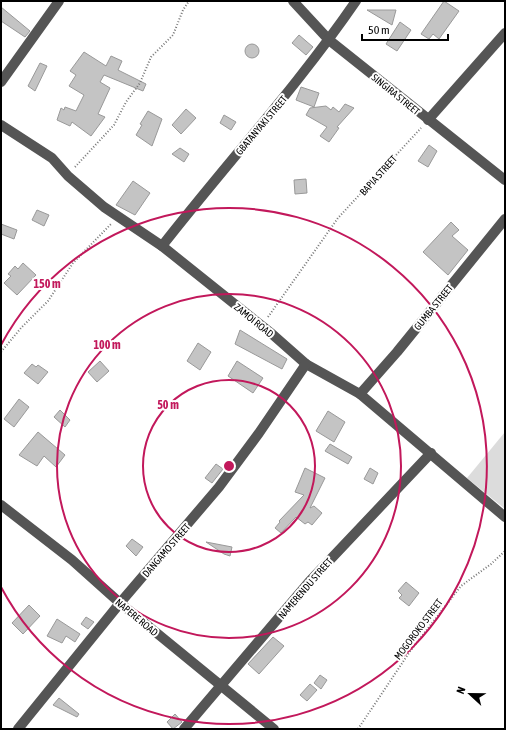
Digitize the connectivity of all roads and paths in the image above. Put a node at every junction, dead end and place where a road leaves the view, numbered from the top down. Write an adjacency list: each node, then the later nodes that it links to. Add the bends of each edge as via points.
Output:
1 (59, 1): 7 (street)
2 (189, 1): 10 (path, via 173,35 151,57 140,83 114,125)
3 (293, 1): 6 (street, SINGIRA STREET)
4 (356, 1): 6 (street, GBATANYAKI STREET)
5 (505, 33): 8 (street)
6 (329, 40): 8 (street, SINGIRA STREET); 14 (street, GBATANYAKI STREET)
7 (1, 82)
8 (428, 120): 11 (street, SINGIRA STREET); 15 (path, BAPIA STREET, via 338,218)
9 (1, 124): 10 (street, ZAMOI ROAD, via 52,158)
10 (68, 176): 12 (street, ZAMOI ROAD)
11 (505, 180)
12 (117, 217): 14 (street, ZAMOI ROAD); 16 (path, via 74,263 48,301)
13 (505, 219): 18 (street, GUMBA STREET)
14 (162, 246): 15 (street, ZAMOI ROAD)
15 (261, 326): 17 (street, ZAMOI ROAD)
16 (1, 352)
17 (306, 364): 18 (street, ZAMOI ROAD); 23 (street, DANGAMO STREET, via 219,487)
18 (360, 394): 19 (street, ZAMOI ROAD)
19 (431, 453): 21 (street, ZAMOI ROAD, via 442,466); 24 (street, NAMERENDU STREET, via 308,582)
20 (1, 505): 23 (street, NAPERE ROAD, via 72,560)
21 (505, 518)
22 (505, 551): 28 (path, MOGOROKO STREET, via 461,586 411,650)
23 (120, 603): 24 (street, NAPERE ROAD); 25 (street, DANGAMO STREET)
24 (222, 686): 26 (street, NAMERENDU STREET); 27 (street, NAPERE ROAD)
25 (18, 729)
26 (184, 729)
27 (274, 729)
28 (358, 729)

